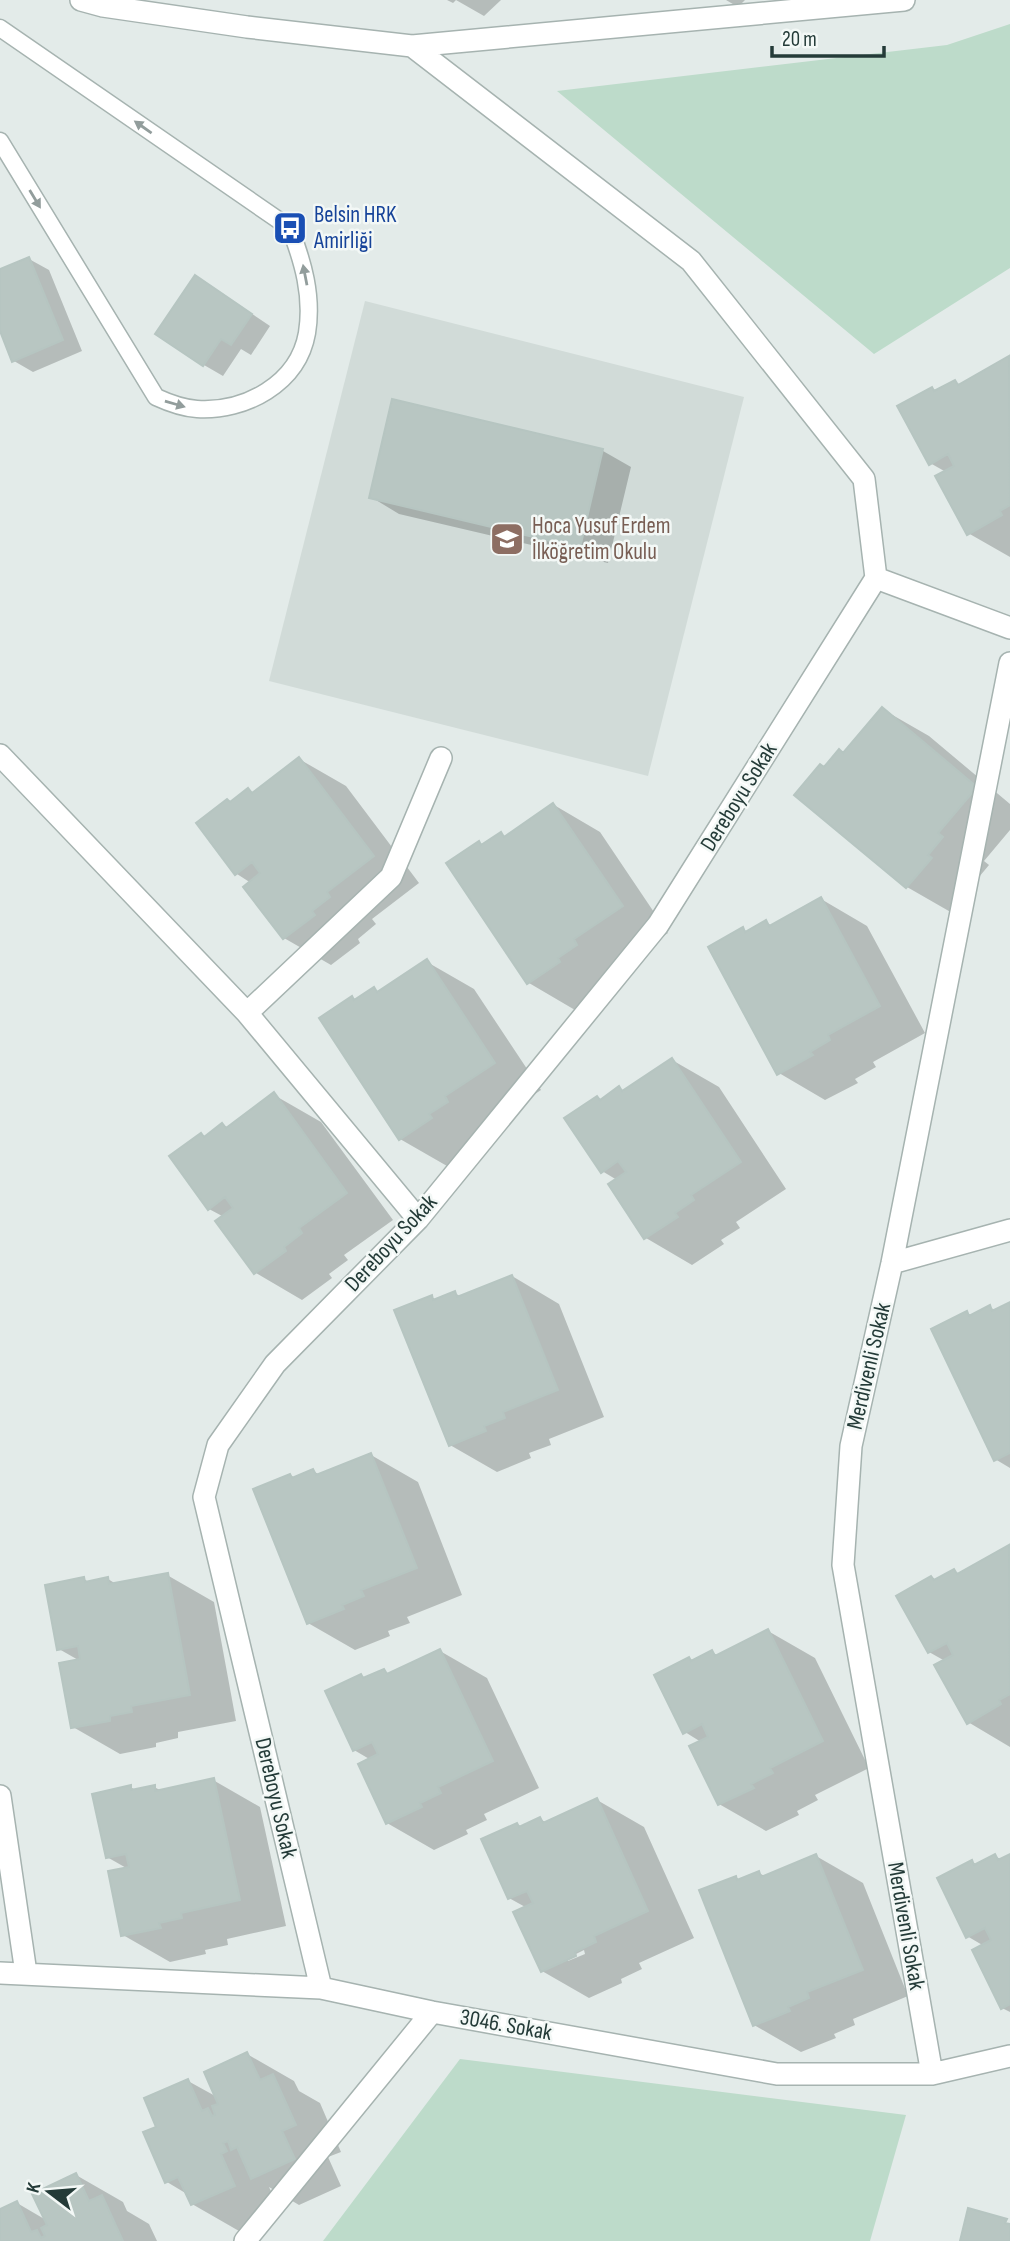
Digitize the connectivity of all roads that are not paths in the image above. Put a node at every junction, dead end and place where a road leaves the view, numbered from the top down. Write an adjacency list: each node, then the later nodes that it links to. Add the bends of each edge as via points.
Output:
1 (81, 0): 3 (street)
2 (904, 0): 5 (street)
3 (107, 3): 5 (street, via 247,27)
4 (0, 28): 6 (lane, one-way to 4, via 156,397 175,405 216,409 265,392 289,372 300,355 309,316 301,256 290,228)
5 (412, 46): 7 (street, via 691,261 864,479)
6 (0, 141)
7 (876, 578): 8 (street); 13 (street, Dereboyu Sokak, via 659,925)
8 (1010, 628)
9 (1010, 663): 15 (street, Merdivenli Sokak)
10 (0, 755): 12 (street)
11 (441, 758): 12 (street, via 391,877)
12 (247, 1013): 13 (street)
13 (418, 1219): 19 (street, Dereboyu Sokak, via 275,1364 218,1445 204,1497)
14 (1010, 1230): 15 (street)
15 (892, 1263): 22 (street, Merdivenli Sokak, via 851,1446 843,1565)
16 (0, 1796): 18 (street)
17 (0, 1973): 18 (street, 3046. Sokak)
18 (26, 1973): 19 (street, 3046. Sokak)
19 (321, 1988): 20 (street, 3046. Sokak)
20 (432, 2012): 22 (street, 3046. Sokak, via 777,2074); 23 (street)
21 (1010, 2056): 22 (street, 3046. Sokak)
22 (932, 2074)
23 (245, 2241)

